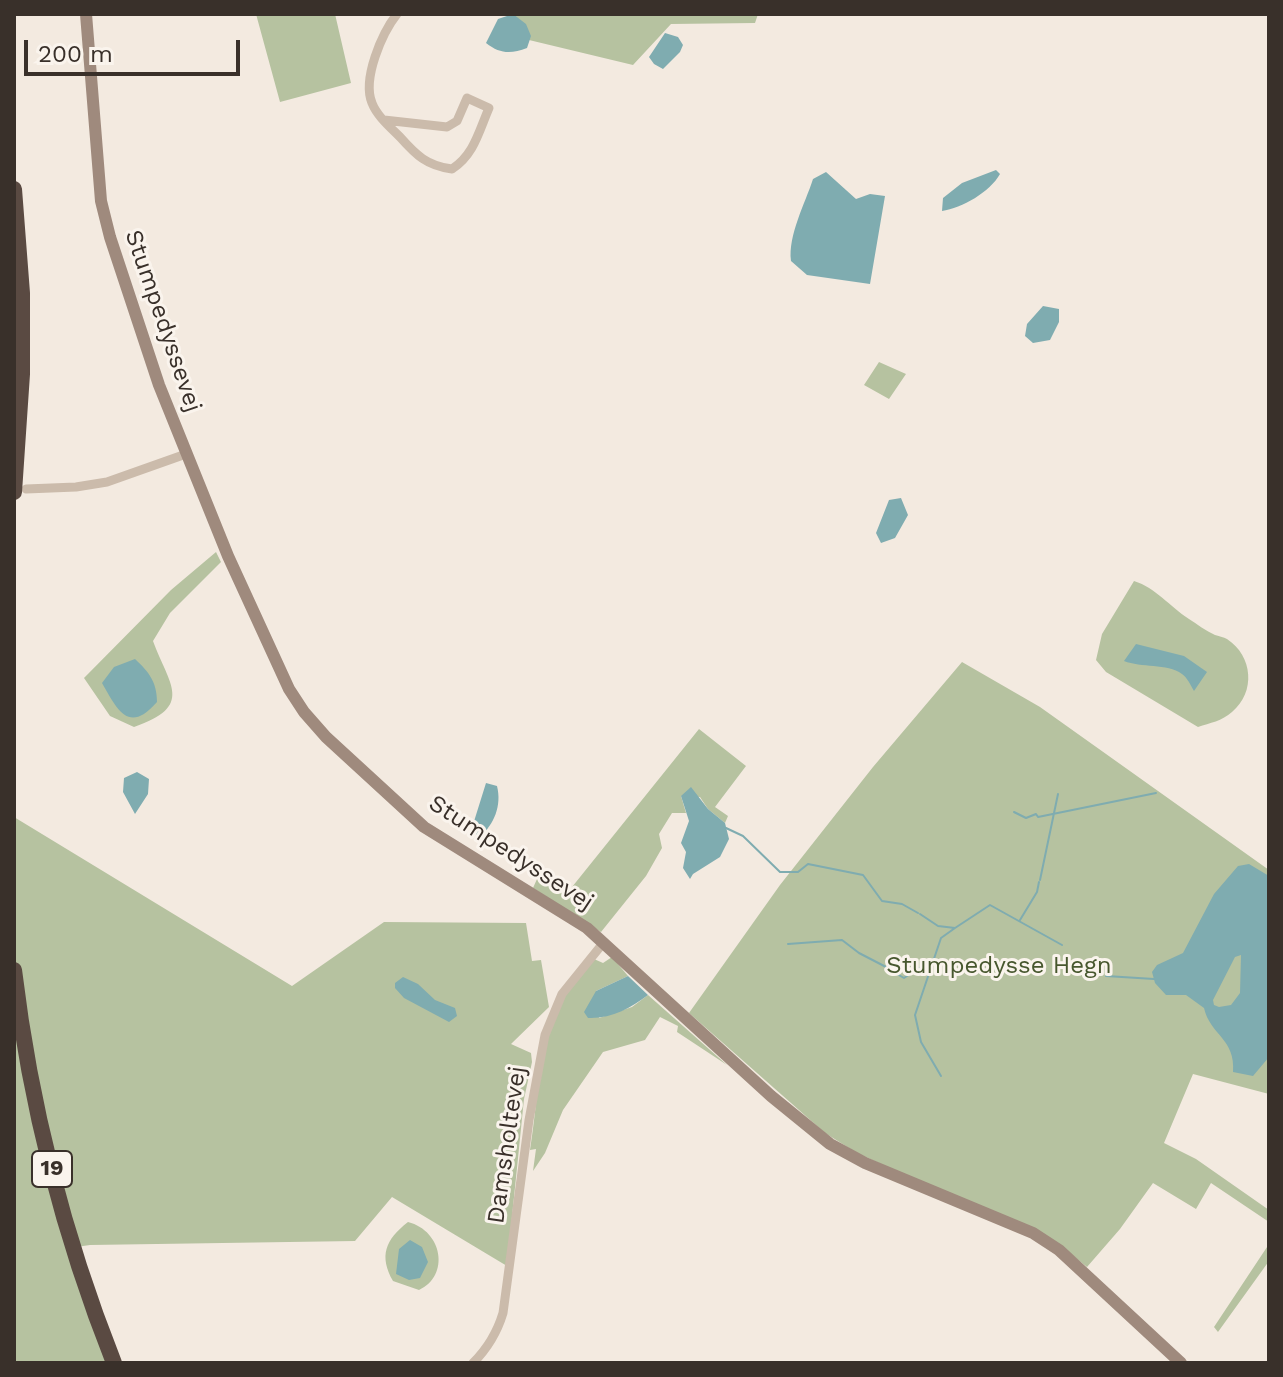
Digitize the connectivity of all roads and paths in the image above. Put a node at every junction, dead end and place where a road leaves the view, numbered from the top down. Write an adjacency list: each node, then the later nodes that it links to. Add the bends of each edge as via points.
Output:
1 (86, 14): 7 (street, Stumpedyssevej, via 101,201)
2 (397, 14): 3 (street, via 382,37 369,80 371,102)
3 (384, 120): 3 (street, via 419,158 452,169 470,153 489,108 467,98 457,121 447,127)
4 (14, 189): 6 (highway, via 22,293)
5 (14, 280): 6 (highway)
6 (19, 388): 8 (highway)
7 (186, 454): 8 (street, via 107,482); 9 (street, Stumpedyssevej, via 234,569 304,712 424,827)
8 (20, 490)
9 (604, 942): 12 (street, Damsholtevej, via 562,994 545,1035 503,1313 494,1338); 13 (street, Stumpedyssevej, via 830,1144 1033,1233 1059,1250)
10 (14, 970): 11 (highway, 19, via 49,1159)
11 (114, 1363)
12 (473, 1363)
13 (1181, 1363)

